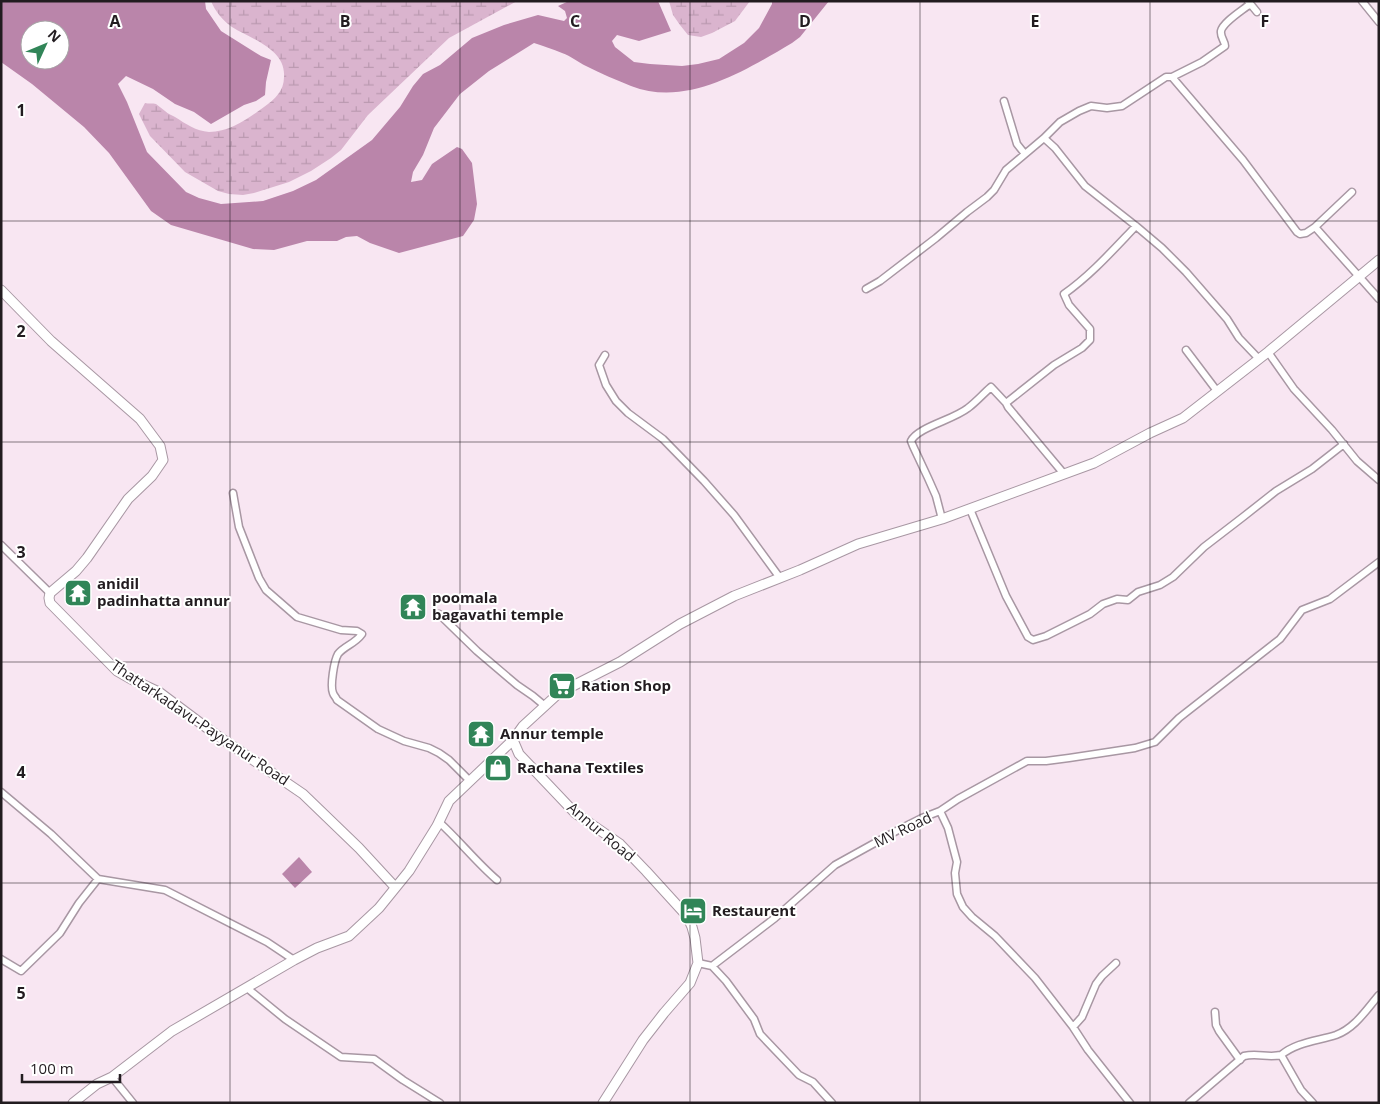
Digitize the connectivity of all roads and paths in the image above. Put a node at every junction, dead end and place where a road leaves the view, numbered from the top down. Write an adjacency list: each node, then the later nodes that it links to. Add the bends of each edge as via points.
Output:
1 (1362, 1): 4 (street)
2 (1249, 2): 3 (street); 5 (street, via 1221,29 1225,46)
3 (1257, 12)
4 (1379, 22)
5 (1172, 77): 7 (street, via 1166,77 1122,106 1091,106 1079,111 1060,122); 11 (street, via 1231,146 1297,232 1306,233)
6 (1004, 102): 8 (street, via 1017,144)
7 (1044, 138): 8 (street); 10 (street, via 1086,186)
8 (1025, 154): 14 (street, via 1006,170 987,197 880,281)
9 (1352, 192): 11 (street)
10 (1136, 226): 20 (street, via 1186,272); 22 (street, via 1064,294 1069,305 1090,329 1090,340)
11 (1315, 227): 13 (street)
12 (1379, 260): 13 (main road)
13 (1358, 276): 16 (street); 18 (main road)
14 (866, 288)
15 (1, 290): 32 (main road, via 51,341 140,419 160,446 163,460 128,499 76,571)
16 (1379, 299)
17 (1186, 350): 21 (street)
18 (1268, 352): 20 (main road); 23 (street, via 1294,389)
19 (605, 355): 31 (street, via 599,365 616,401 663,439 704,482)
20 (1258, 359): 21 (main road)
21 (1217, 391): 24 (main road, via 1183,418 1094,463)
22 (1006, 403): 24 (street); 28 (street, via 990,387 967,409 912,438)
23 (1344, 444): 25 (street, via 1357,461); 27 (street, via 1263,501 1204,547 1173,577 1138,592 1128,600 1117,599 1103,604 1090,614 1033,640 1028,637 1006,596)
24 (1064, 474): 27 (main road)
25 (1379, 480)
26 (233, 493): 36 (street, via 239,527 266,590 298,617 362,634 337,655 332,693 337,700 378,729 439,753)
27 (970, 509): 28 (main road)
28 (942, 519): 31 (main road, via 858,544)
29 (1, 545): 32 (street)
30 (1379, 562): 38 (street, via 1330,599 1302,610 1280,639 1179,718 1156,742 1069,758 1028,761)
31 (780, 578): 34 (main road, via 734,596 680,624 620,662 559,693)
32 (50, 593): 42 (main road, Thattarkadavu-Payyanur Road, via 50,603 118,670 131,680 159,692 303,794)
33 (439, 614): 34 (street, via 477,651)
34 (545, 706): 35 (main road)
35 (513, 740): 36 (main road); 45 (main road, Annur Road, via 519,754 545,782 576,813 620,844 687,916 695,938)
36 (470, 780): 39 (main road, via 449,801)
37 (1, 792): 40 (street)
38 (940, 811): 47 (street, MV Road, via 835,865 781,913); 51 (street, MV Road, via 957,862 957,894 963,907 1035,978)
39 (439, 822): 41 (street); 42 (main road)
40 (98, 879): 43 (street, via 60,933 21,970); 44 (street, via 165,890 267,942)
41 (497, 880)
42 (395, 887): 44 (main road, via 379,908 349,936)
43 (1, 959)
44 (294, 960): 48 (main road)
45 (698, 963): 47 (street); 58 (main road, via 690,983 643,1040)
46 (1116, 963): 51 (street, via 1096,984 1082,1017)
47 (712, 966): 59 (street, via 754,1019 760,1034 799,1076 813,1082)
48 (247, 988): 54 (main road, via 172,1031); 57 (street, via 285,1019 341,1057 374,1059)
49 (1379, 995): 52 (street, via 1354,1025 1337,1034 1288,1049)
50 (1215, 1012): 53 (street, via 1219,1031)
51 (1073, 1027): 60 (street, MV Road)
52 (1281, 1055): 53 (street, via 1252,1055); 62 (street, via 1301,1090)
53 (1240, 1060): 61 (street)
54 (112, 1077): 55 (main road); 56 (street)
55 (73, 1103)
56 (133, 1103)
57 (440, 1103)
58 (603, 1103)
59 (832, 1103)
60 (1130, 1103)
61 (1189, 1103)
62 (1313, 1103)

